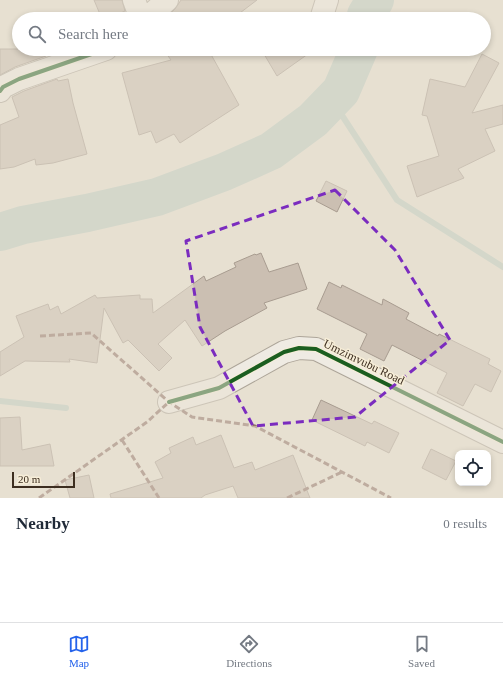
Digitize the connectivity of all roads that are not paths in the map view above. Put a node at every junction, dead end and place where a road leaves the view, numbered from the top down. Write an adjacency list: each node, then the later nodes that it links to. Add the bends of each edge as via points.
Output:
1 (134, 0): 4 (street)
2 (167, 0): 5 (street)
3 (327, 0): 6 (street)
4 (138, 12)
5 (154, 12)
6 (323, 12)
7 (86, 56): 8 (street, via 19,79)
8 (0, 91)
9 (169, 402): 10 (street, Umzimvubu Road, via 219,388 284,352 299,348 316,349)
10 (503, 442)

